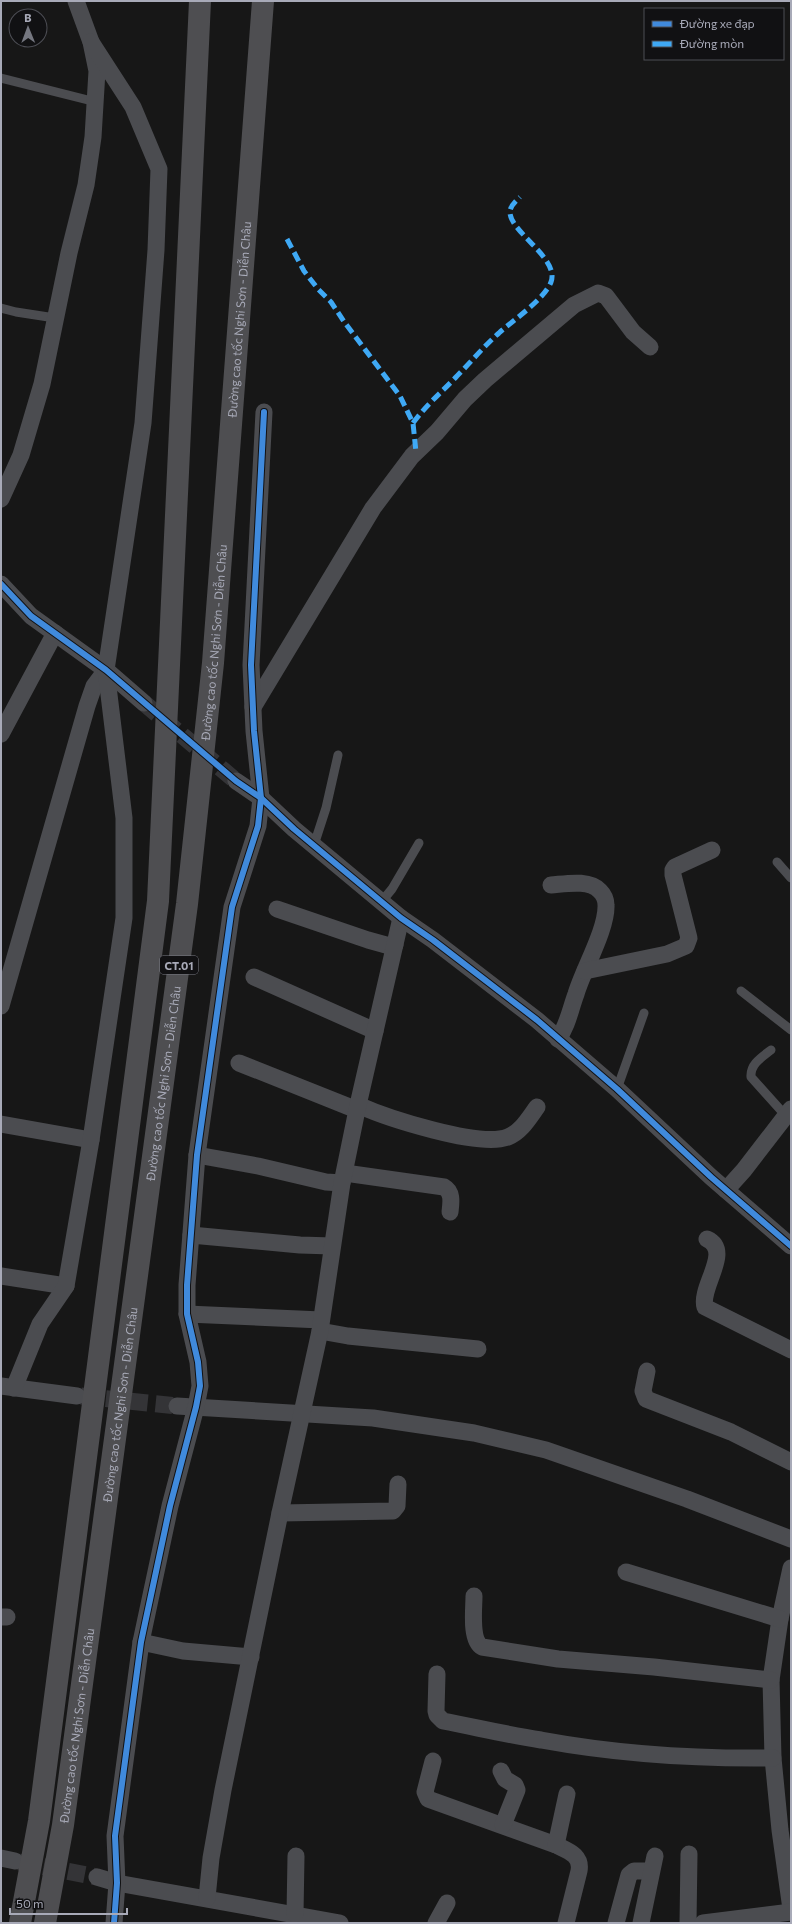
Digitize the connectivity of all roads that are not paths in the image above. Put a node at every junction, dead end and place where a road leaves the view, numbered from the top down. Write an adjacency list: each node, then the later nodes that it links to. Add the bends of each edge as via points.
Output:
1 (76, 1): 4 (street)
2 (200, 1): 97 (highway, Đường cao tốc Nghi Sơn - Diễn Châu / CT.01, via 158,901 39,1821)
3 (263, 1): 98 (highway, Đường cao tốc Nghi Sơn - Diễn Châu / CT.01, via 213,663 187,904 64,1817)
4 (91, 42): 6 (street, via 97,71); 14 (street, via 133,107 159,169 156,250 143,423)
5 (1, 78): 6 (lane)
6 (96, 102): 8 (street, via 86,186)
7 (1, 308): 8 (lane)
8 (55, 318): 11 (street, via 42,384 21,455)
9 (650, 347): 16 (street, via 633,332 606,296 598,293 574,305 465,399 438,432 412,456 373,508)
10 (264, 412): 16 (street, via 252,665)
11 (3, 490)
12 (1, 584): 13 (street, via 31,616)
13 (56, 633): 14 (street); 17 (street)
14 (106, 670): 15 (street); 34 (street, via 94,686 87,706); 46 (street, via 124,818 124,918)
15 (144, 703)
16 (253, 708): 20 (street)
17 (1, 734)
18 (338, 755): 22 (lane, via 326,808)
19 (236, 780): 20 (street)
20 (261, 798): 22 (street); 47 (street, via 258,826 232,907)
21 (419, 843): 27 (lane)
22 (314, 845): 27 (street)
23 (712, 850): 31 (street, via 673,870 689,933 689,942 686,946 667,954)
24 (777, 862): 25 (lane)
25 (791, 878)
26 (551, 885): 31 (street, via 587,884 601,891 605,898 605,916)
27 (382, 901): 29 (street)
28 (277, 909): 30 (street, via 368,940)
29 (402, 918): 30 (street); 38 (street)
30 (395, 945): 37 (street)
31 (585, 971): 38 (street, via 565,1029)
32 (254, 977): 37 (street)
33 (741, 991): 36 (lane)
34 (1, 1006)
35 (644, 1013): 41 (lane)
36 (791, 1030)
37 (375, 1031): 43 (street)
38 (558, 1039): 41 (street)
39 (771, 1050): 44 (lane, via 755,1063 751,1069 751,1077)
40 (238, 1064): 43 (street)
41 (617, 1089): 49 (street)
42 (537, 1107): 43 (street, via 525,1125 514,1135 494,1140 461,1136)
43 (358, 1108): 48 (street)
44 (788, 1113): 49 (street)
45 (1, 1124): 46 (street)
46 (91, 1140): 56 (street)
47 (197, 1155): 48 (street, via 326,1182); 51 (street)
48 (344, 1178): 50 (street, via 444,1187 450,1194); 53 (street)
49 (726, 1190): 54 (street)
50 (450, 1212)
51 (191, 1235): 53 (street); 57 (street)
52 (707, 1239): 60 (street, via 718,1248 716,1264 705,1297 705,1307)
53 (332, 1246): 58 (street)
54 (791, 1246)
55 (1, 1276): 56 (street)
56 (66, 1286): 62 (street, via 40,1324)
57 (187, 1314): 58 (street); 65 (street, via 198,1362 200,1386)
58 (321, 1326): 59 (street, via 348,1336); 66 (street)
59 (478, 1349)
60 (791, 1350)
61 (647, 1371): 67 (street, via 643,1391 646,1400 731,1432)
62 (7, 1387): 63 (street)
63 (77, 1396)
64 (177, 1406): 65 (street)
65 (196, 1407): 66 (street); 75 (street, via 170,1506)
66 (301, 1414): 69 (street); 70 (street, via 406,1422 474,1432 546,1450 687,1499)
67 (791, 1462)
68 (398, 1484): 69 (street, via 398,1506 393,1511)
69 (280, 1513): 76 (street)
70 (791, 1539)
71 (791, 1568): 74 (street)
72 (626, 1572): 74 (street)
73 (474, 1596): 78 (street, via 474,1634 476,1642 482,1647 558,1659)
74 (780, 1619): 78 (street)
75 (141, 1642): 76 (street, via 183,1651); 91 (street, via 115,1836)
76 (251, 1657): 92 (street, via 223,1790)
77 (437, 1674): 79 (street, via 436,1715 442,1720 541,1740 597,1748 734,1759)
78 (771, 1680): 79 (street)
79 (773, 1758): 90 (street, via 780,1830)
80 (433, 1761): 83 (street, via 426,1797)
81 (501, 1771): 83 (street, via 505,1779 515,1785 516,1790)
82 (567, 1794): 84 (street)
83 (503, 1825): 84 (street)
84 (556, 1845): 102 (street, via 573,1853 580,1865)
85 (689, 1854): 105 (street)
86 (296, 1856): 95 (street)
87 (655, 1856): 104 (street)
88 (645, 1871): 103 (street, via 634,1871 629,1875)
89 (97, 1877): 91 (street)
90 (789, 1877): 94 (street)
91 (117, 1883): 92 (street); 99 (street)
92 (207, 1898): 96 (street)
93 (447, 1903): 101 (street)
94 (791, 1911): 106 (street)
95 (295, 1914): 96 (street); 100 (street)
96 (248, 1916)
97 (20, 1923)
98 (45, 1923)
99 (114, 1923)
100 (340, 1923)
101 (436, 1923)
102 (566, 1923)
103 (616, 1923)
104 (641, 1923)
105 (688, 1923)
106 (703, 1923)

